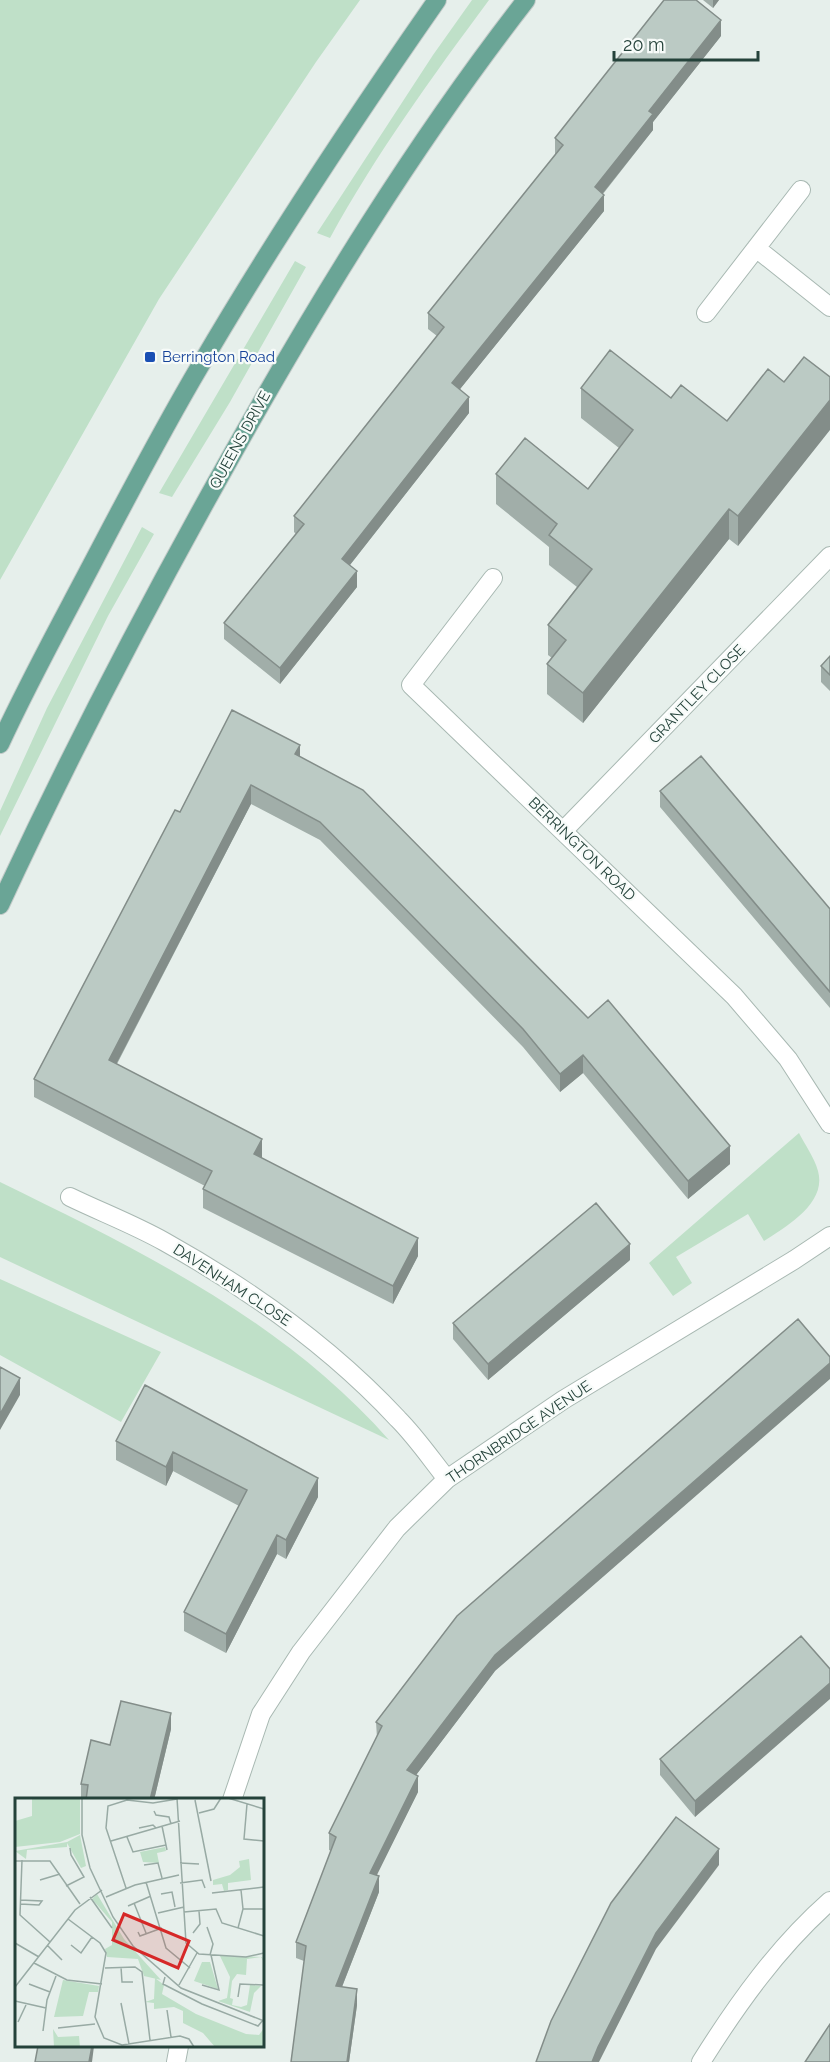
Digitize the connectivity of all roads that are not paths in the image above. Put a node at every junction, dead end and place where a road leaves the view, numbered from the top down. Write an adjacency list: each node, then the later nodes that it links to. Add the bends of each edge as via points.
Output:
1 (437, 0): 9 (main road, via 281,232 200,366 146,460)
2 (526, 0): 11 (main road, QUEENS DRIVE, via 440,117 271,386 129,642)
3 (801, 190): 4 (street)
4 (756, 248): 5 (street); 6 (street)
5 (830, 307)
6 (706, 313)
7 (830, 556): 10 (street, GRANTLEY CLOSE)
8 (493, 578): 10 (street, BERRINGTON ROAD, via 411,685)
9 (0, 744)
10 (563, 831): 12 (street, BERRINGTON ROAD, via 734,996 788,1059)
11 (0, 905)
12 (830, 1124)
13 (70, 1197): 15 (street, DAVENHAM CLOSE, via 164,1241 259,1299 362,1383 399,1419)
14 (830, 1236): 15 (street, THORNBRIDGE AVENUE, via 562,1400)
15 (447, 1479): 16 (street, THORNBRIDGE AVENUE, via 397,1528 301,1652 261,1714)
16 (233, 1798)
17 (830, 1901): 20 (street, via 775,1958)
18 (179, 2047): 19 (street)
19 (176, 2062)
20 (701, 2062)

